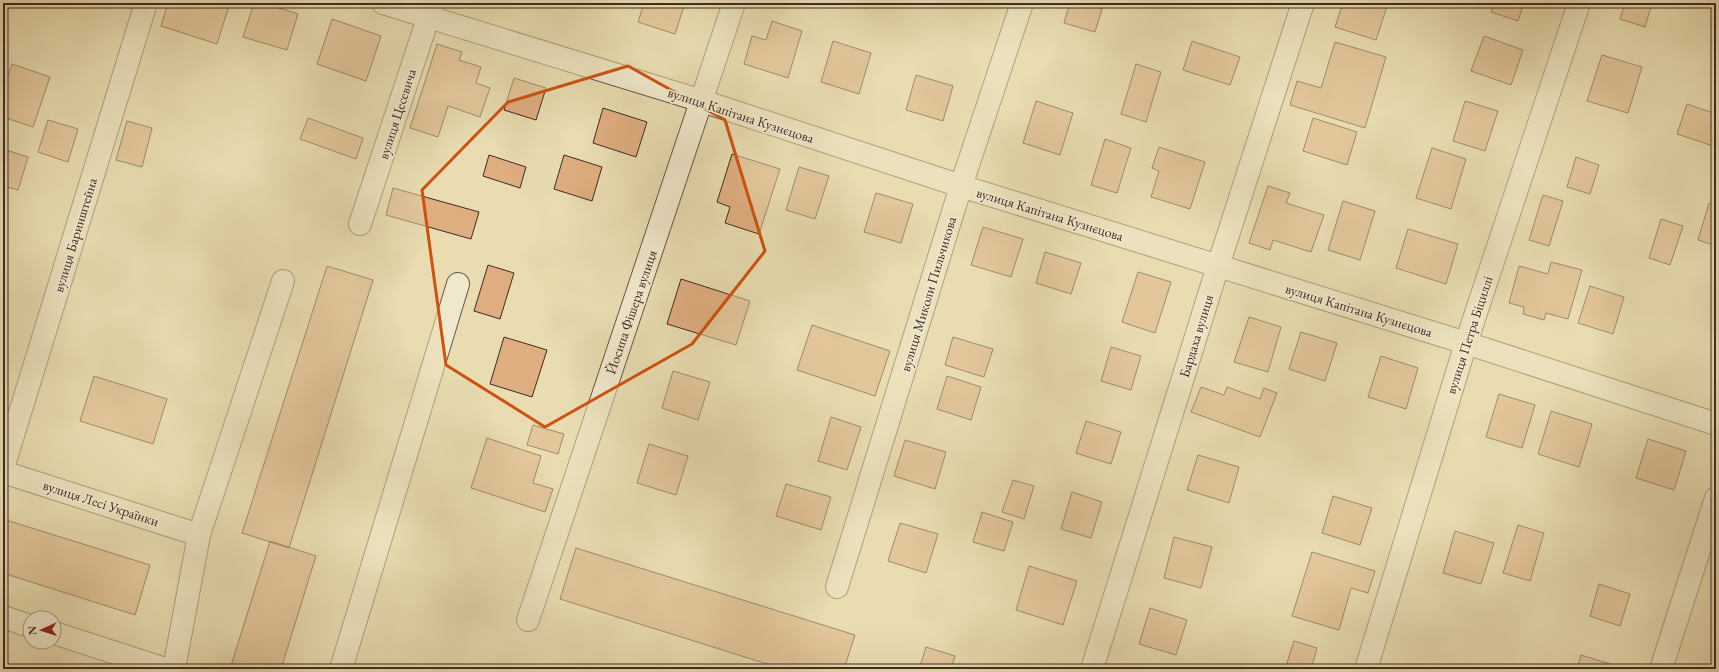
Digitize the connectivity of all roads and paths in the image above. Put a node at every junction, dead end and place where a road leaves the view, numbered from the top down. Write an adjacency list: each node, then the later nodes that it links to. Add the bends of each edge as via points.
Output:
1 (146, 3): 16 (street, вулиця Баринштейна)
2 (383, 3): 7 (street, вулиця Капітана Кузнєцова)
3 (734, 3): 8 (street, Йосипа Фішера вулиця)
4 (1022, 3): 9 (street, вулиця Миколи Пильчикова)
5 (1303, 3): 11 (street, Бардаха вулиця)
6 (1579, 3): 14 (street, вулиця Петра Біциллі)
7 (431, 11): 8 (street, вулиця Капітана Кузнєцова); 10 (street, вулиця Цесевича)
8 (702, 101): 9 (street, вулиця Капітана Кузнєцова); 22 (street, Йосипа Фішера вулиця)
9 (961, 186): 11 (street, вулиця Капітана Кузнєцова); 20 (street, вулиця Миколи Пильчикова)
10 (360, 224)
11 (1218, 266): 14 (street, вулиця Капітана Кузнєцова); 28 (street, Бардаха вулиця)
12 (282, 281): 19 (street)
13 (458, 284): 27 (street)
14 (1466, 343): 15 (street, вулиця Капітана Кузнєцова); 29 (street, вулиця Петра Біциллі)
15 (1716, 424)
16 (3, 468)
17 (3, 472): 19 (street, вулиця Лесі Українки)
18 (1716, 498): 30 (street)
19 (199, 535): 26 (street)
20 (837, 587)
21 (3, 617): 23 (street)
22 (528, 620)
23 (22, 623)
24 (62, 636): 25 (street)
25 (165, 669)
26 (174, 669)
27 (341, 669)
28 (1092, 669)
29 (1366, 669)
30 (1661, 669)

